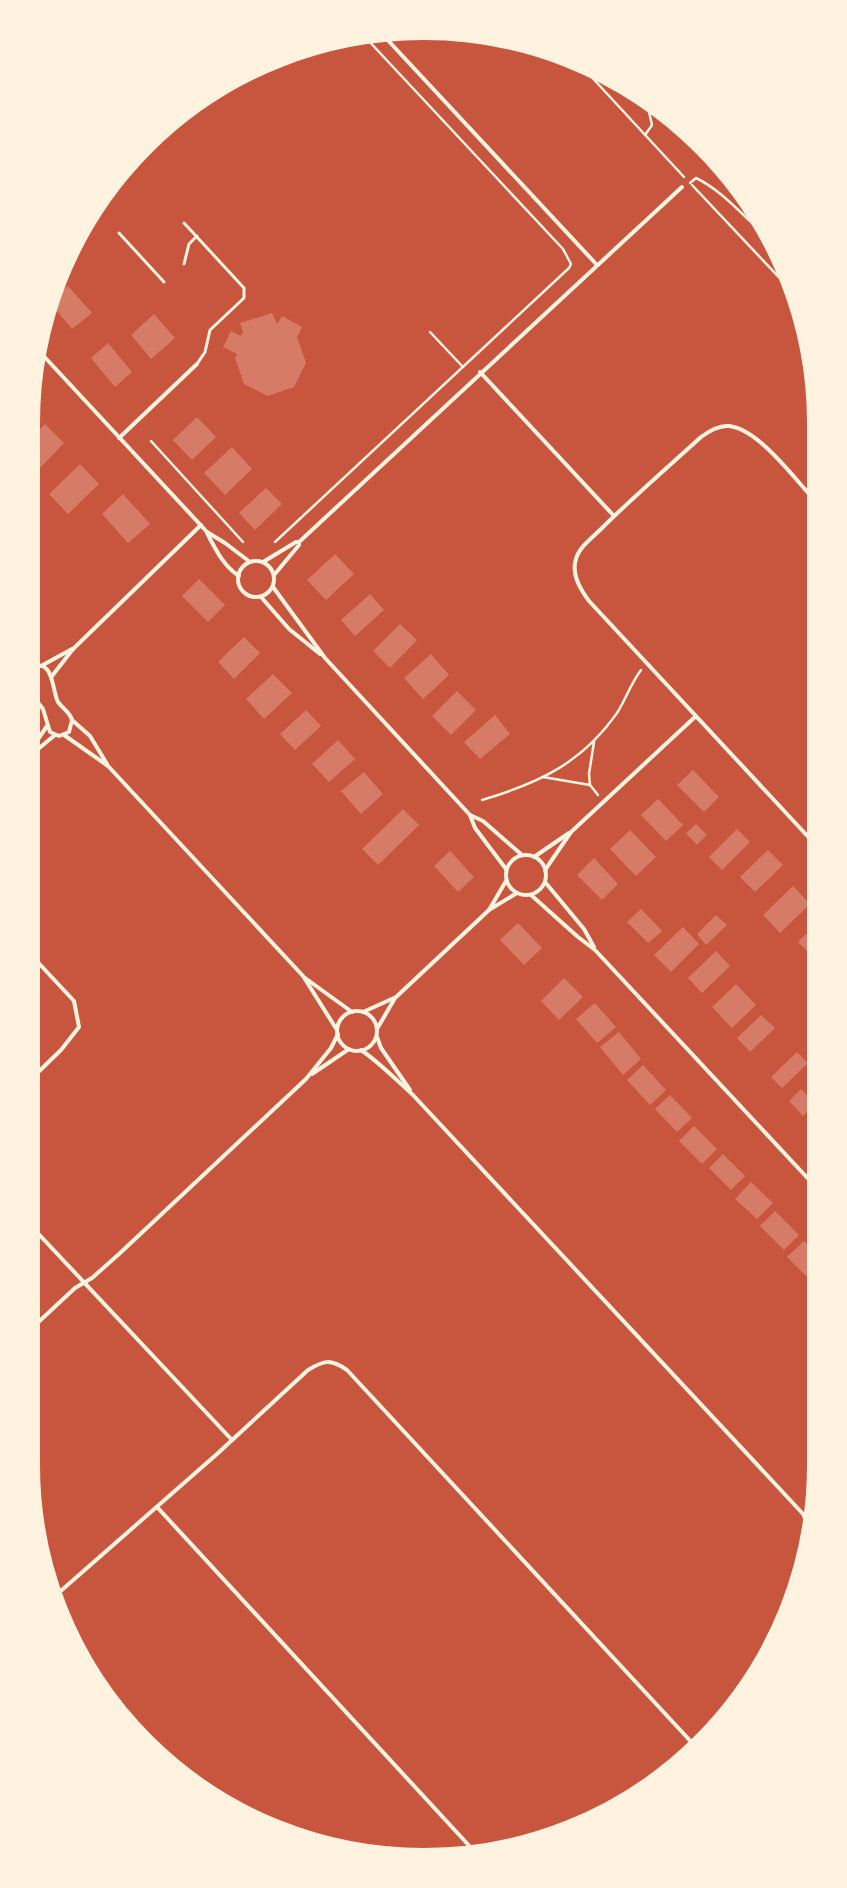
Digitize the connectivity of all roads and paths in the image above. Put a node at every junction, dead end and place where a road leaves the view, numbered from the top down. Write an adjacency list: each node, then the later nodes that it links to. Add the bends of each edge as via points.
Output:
1 (388, 41): 11 (street)
2 (370, 42): 16 (path, via 562,249 571,264)
3 (649, 112): 4 (path, via 652,126)
4 (645, 134)
5 (682, 187): 6 (path, via 696,178 727,200); 11 (street)
6 (750, 221)
7 (184, 223): 9 (lane)
8 (119, 233): 12 (lane)
9 (197, 236): 10 (lane, via 189,244); 15 (lane, via 244,288 244,298 210,330 205,352)
10 (184, 264)
11 (597, 265): 17 (street)
12 (164, 282)
13 (430, 332): 16 (path)
14 (45, 357): 18 (street)
15 (197, 364): 18 (street)
16 (463, 367): 25 (path)
17 (480, 372): 21 (street); 24 (street)
18 (119, 438): 22 (street)
19 (151, 441): 26 (path)
20 (808, 494): 21 (street, via 762,443 751,434 728,426 710,431)
21 (614, 516): 35 (street, via 582,547 574,568 580,589)
22 (201, 525): 23 (street); 33 (street)
23 (207, 532): 27 (street, via 225,542); 30 (street, via 215,550 232,572)
24 (299, 542): 28 (street); 29 (street)
25 (273, 543)
26 (247, 546)
27 (250, 562): 28 (street); 30 (street, via 245,565)
28 (263, 562): 29 (street)
29 (274, 574): 31 (street)
30 (239, 576): 32 (street, via 240,586 246,594)
31 (273, 587): 32 (street); 34 (street)
32 (261, 597): 34 (street, via 289,629)
33 (72, 649): 36 (street); 37 (street)
34 (325, 658): 52 (street)
35 (647, 663): 39 (street); 45 (path, via 633,680 628,695 617,713)
36 (41, 666): 37 (street)
37 (52, 676): 40 (street, via 56,696)
38 (39, 704): 41 (street, via 43,709)
39 (696, 716): 51 (street); 54 (street)
40 (72, 720): 43 (street, via 71,728); 47 (street, via 90,736)
41 (47, 726): 42 (street); 44 (street)
42 (55, 735): 43 (street); 46 (street)
43 (64, 735): 47 (street)
44 (39, 738)
45 (595, 740): 48 (path, via 576,757); 49 (path, via 592,745)
46 (39, 748)
47 (108, 766): 66 (street)
48 (543, 777): 49 (path); 50 (path)
49 (590, 785): 51 (path)
50 (482, 800)
51 (604, 801): 53 (street)
52 (470, 816): 55 (street, via 483,821); 57 (street, via 475,828)
53 (571, 832): 56 (street); 58 (street)
54 (808, 837)
55 (522, 855): 56 (street); 57 (street, via 512,860)
56 (534, 857): 58 (street)
57 (506, 868): 59 (street)
58 (545, 870): 60 (street)
59 (506, 881): 61 (street); 63 (street)
60 (545, 882): 62 (street); 64 (street, via 584,930)
61 (516, 893): 62 (street); 63 (street)
62 (532, 895): 64 (street)
63 (489, 910): 67 (street)
64 (595, 950): 78 (street)
65 (39, 964): 75 (street, via 74,1001 79,1027 61,1050)
66 (303, 976): 68 (street); 71 (street)
67 (395, 998): 69 (street); 70 (street)
68 (352, 1012): 69 (street); 71 (street, via 342,1018)
69 (362, 1012): 70 (street, via 372,1018)
70 (377, 1029): 72 (street)
71 (338, 1032): 73 (street, via 343,1044); 76 (street, via 331,1048)
72 (376, 1036): 74 (street, via 372,1044); 77 (street, via 381,1048)
73 (349, 1049): 74 (street); 76 (street)
74 (361, 1050): 77 (street, via 375,1059)
75 (39, 1071)
76 (306, 1078): 80 (street, via 119,1254)
77 (412, 1094): 84 (street)
78 (808, 1179)
79 (39, 1235): 80 (street)
80 (83, 1283): 81 (street); 82 (street)
81 (39, 1321)
82 (232, 1440): 83 (street); 86 (street, via 320,1362 330,1361 347,1370)
83 (157, 1507): 85 (street); 87 (street)
84 (804, 1515)
85 (60, 1591)
86 (690, 1741)
87 (470, 1846)

